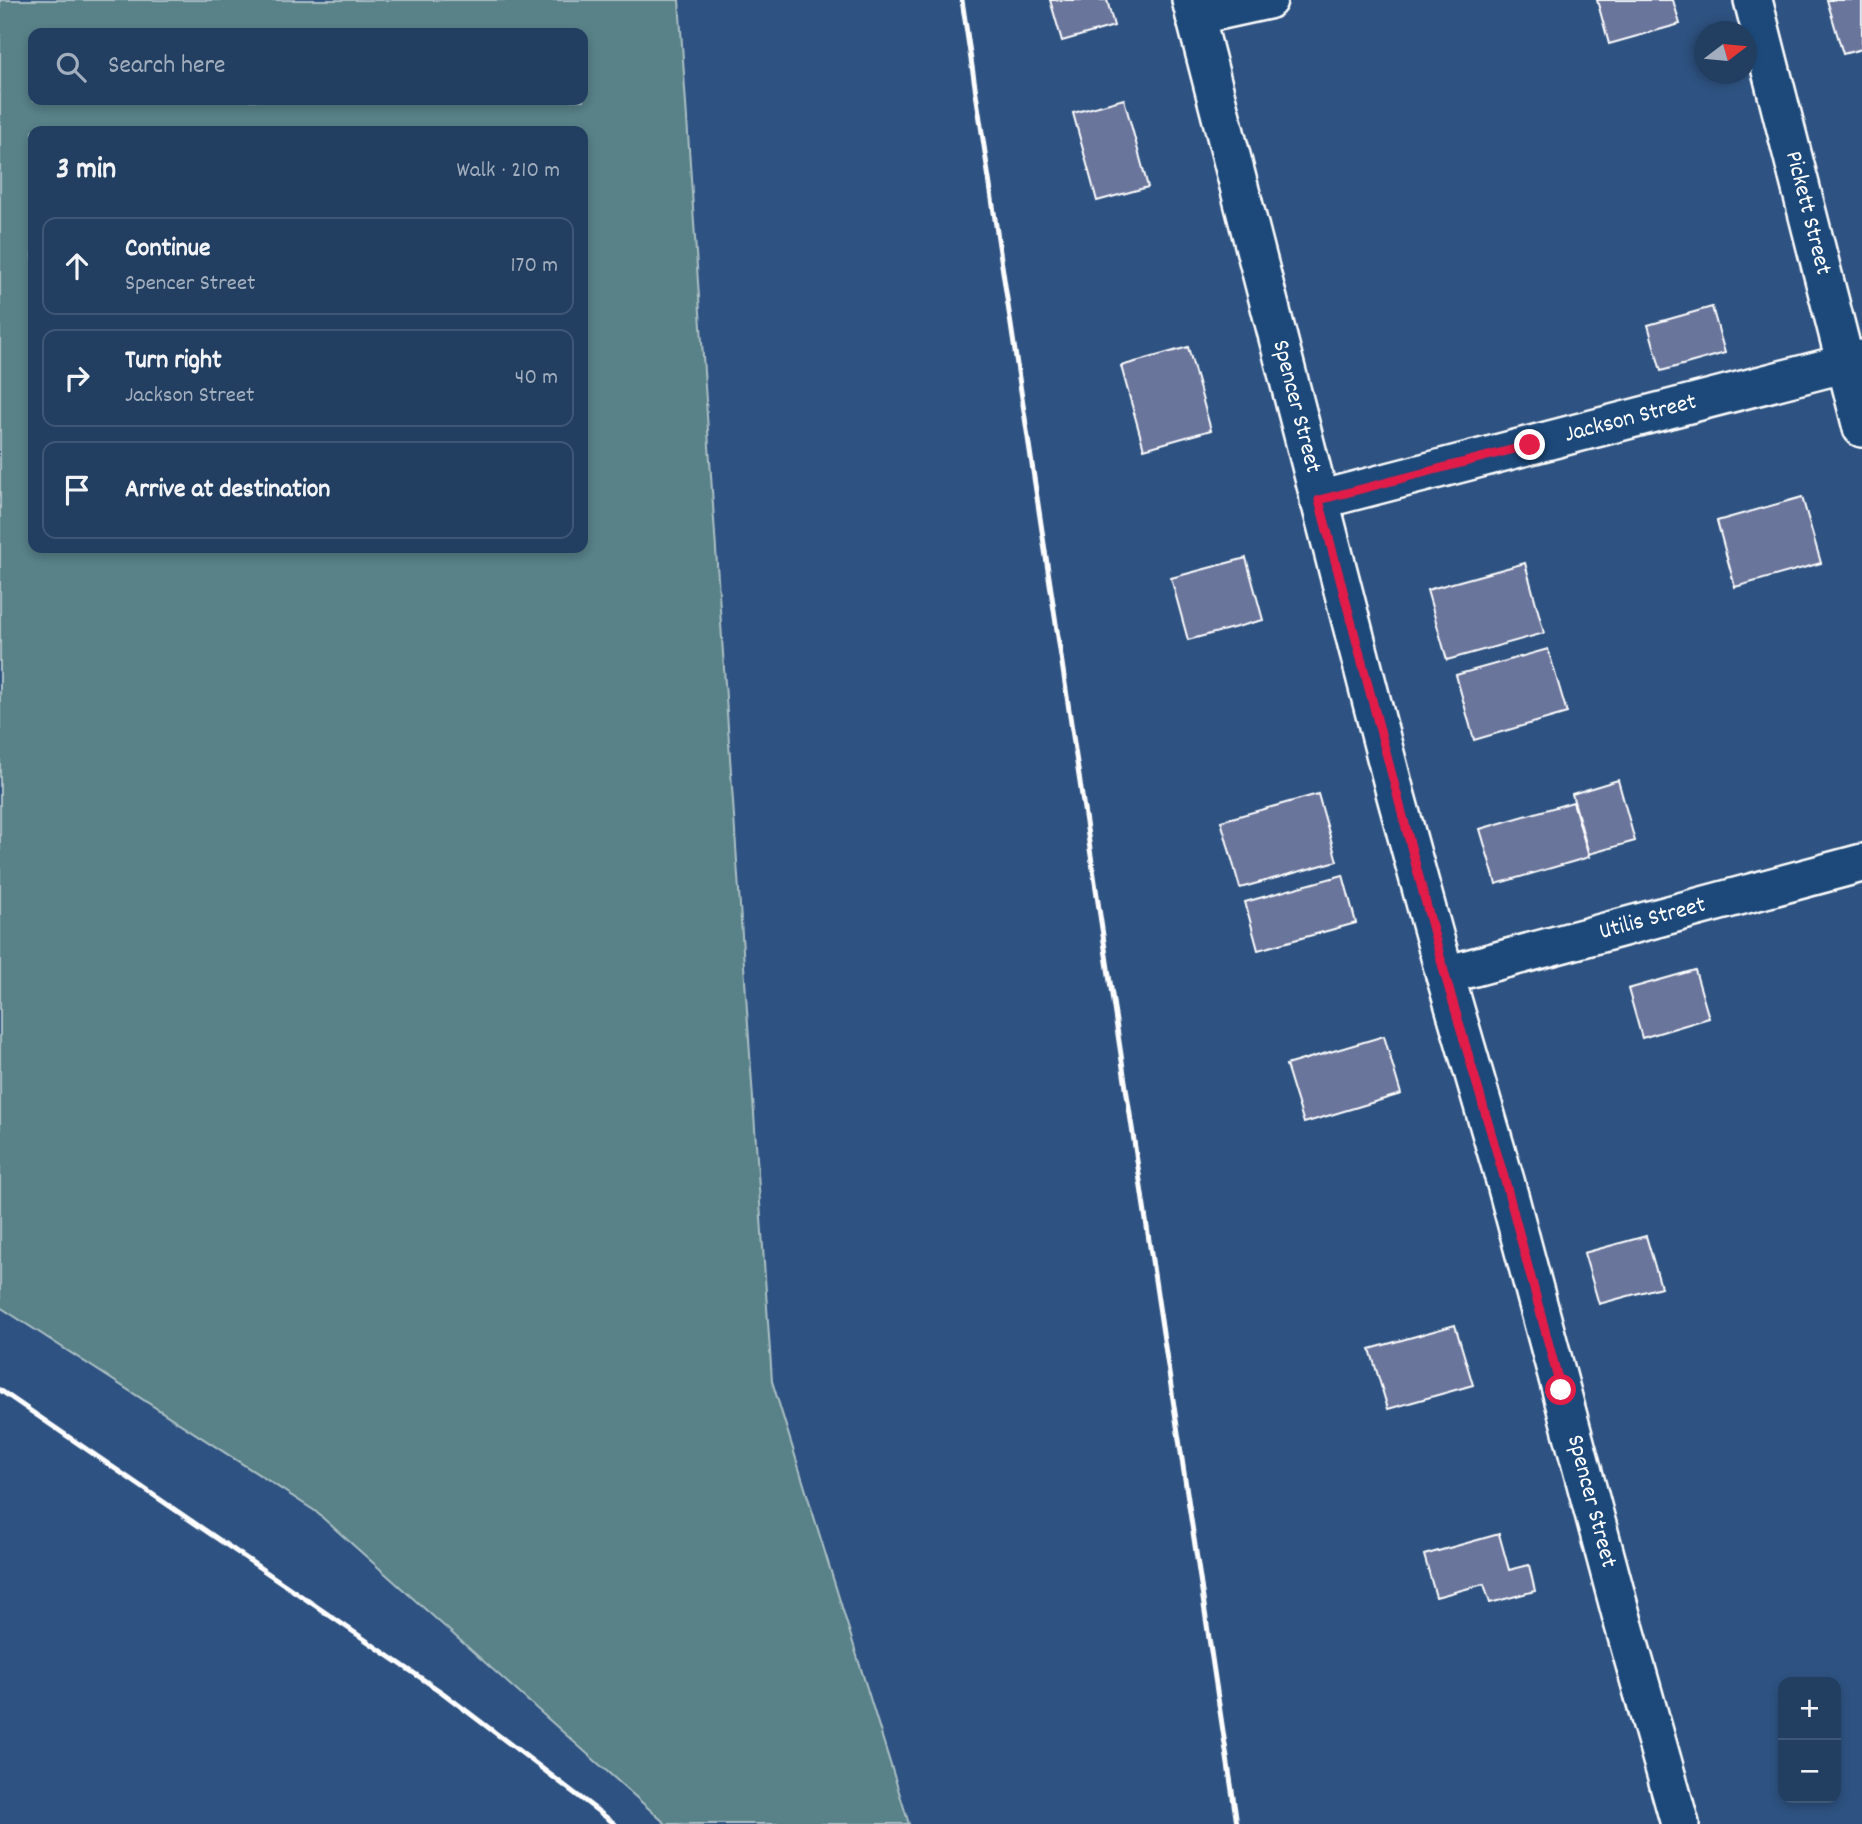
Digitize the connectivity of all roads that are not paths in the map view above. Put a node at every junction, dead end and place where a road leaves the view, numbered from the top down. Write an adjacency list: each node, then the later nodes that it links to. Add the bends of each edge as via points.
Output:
1 (1268, 0): 3 (street)
2 (1753, 0): 4 (street, Pickett Street)
3 (1193, 8): 6 (street, Spencer Street)
4 (1854, 361): 5 (street, Pickett Street); 6 (street, Jackson Street)
5 (1862, 428)
6 (1319, 500): 8 (street, Spencer Street)
7 (1862, 863): 8 (street, Utilis Street)
8 (1445, 975): 9 (street, Spencer Street)
9 (1680, 1824)

